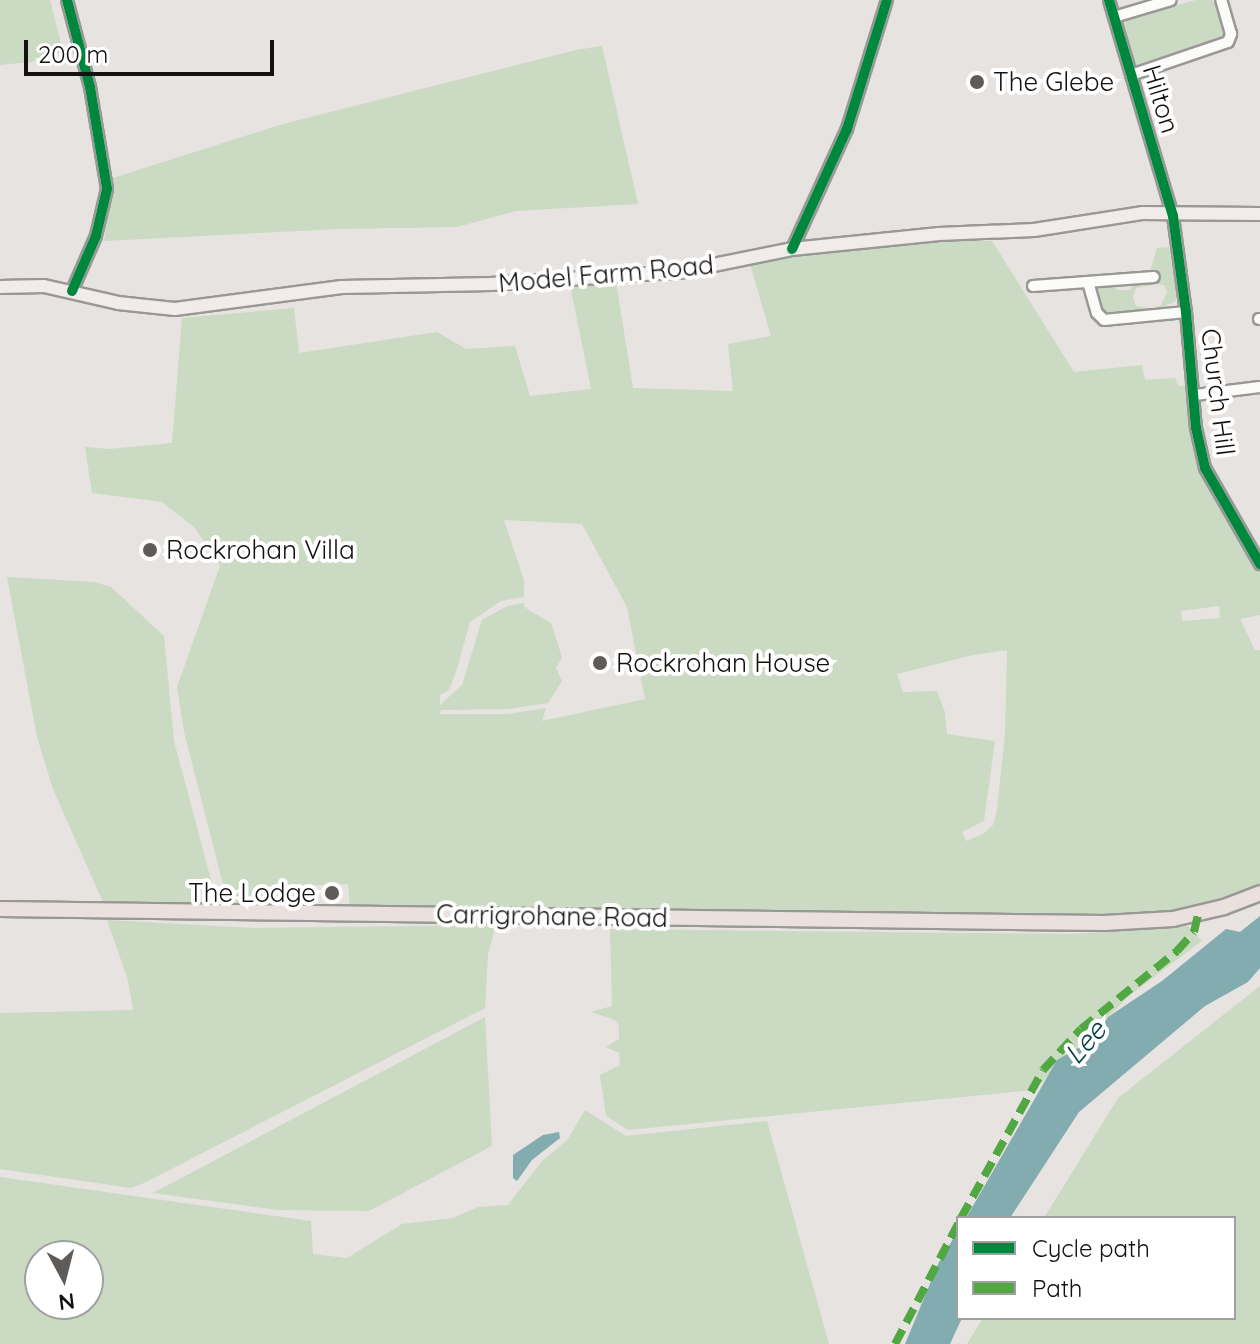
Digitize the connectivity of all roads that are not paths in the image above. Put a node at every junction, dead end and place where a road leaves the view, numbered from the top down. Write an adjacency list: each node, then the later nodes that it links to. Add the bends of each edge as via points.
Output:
1 (67, 0): 15 (street, via 90,87 107,189 96,236)
2 (887, 0): 10 (street, via 847,129)
3 (1109, 0): 6 (street, Hilton)
4 (1171, 0): 6 (street)
5 (1221, 0): 7 (street, Hilton, via 1231,34 1228,42)
6 (1114, 17): 7 (street, Hilton)
7 (1131, 75): 8 (street, Hilton)
8 (1172, 211): 9 (main road, Model Farm Road); 10 (main road, Model Farm Road, via 1034,230); 16 (street, Church Hill)
9 (1260, 214)
10 (792, 249): 15 (main road, Model Farm Road, via 679,272 342,287 175,309)
11 (1154, 277): 12 (street)
12 (1088, 282): 13 (street); 16 (street, via 1104,320)
13 (1033, 286)
14 (0, 287): 15 (main road, Model Farm Road)
15 (72, 291)
16 (1186, 312): 18 (street, Church Hill)
17 (1260, 387): 18 (street)
18 (1195, 395): 19 (street, Church Hill, via 1205,468)
19 (1259, 560)
20 (1260, 893): 21 (highway, Carrigrohane Road, via 1173,919 1104,923)
21 (0, 909)

